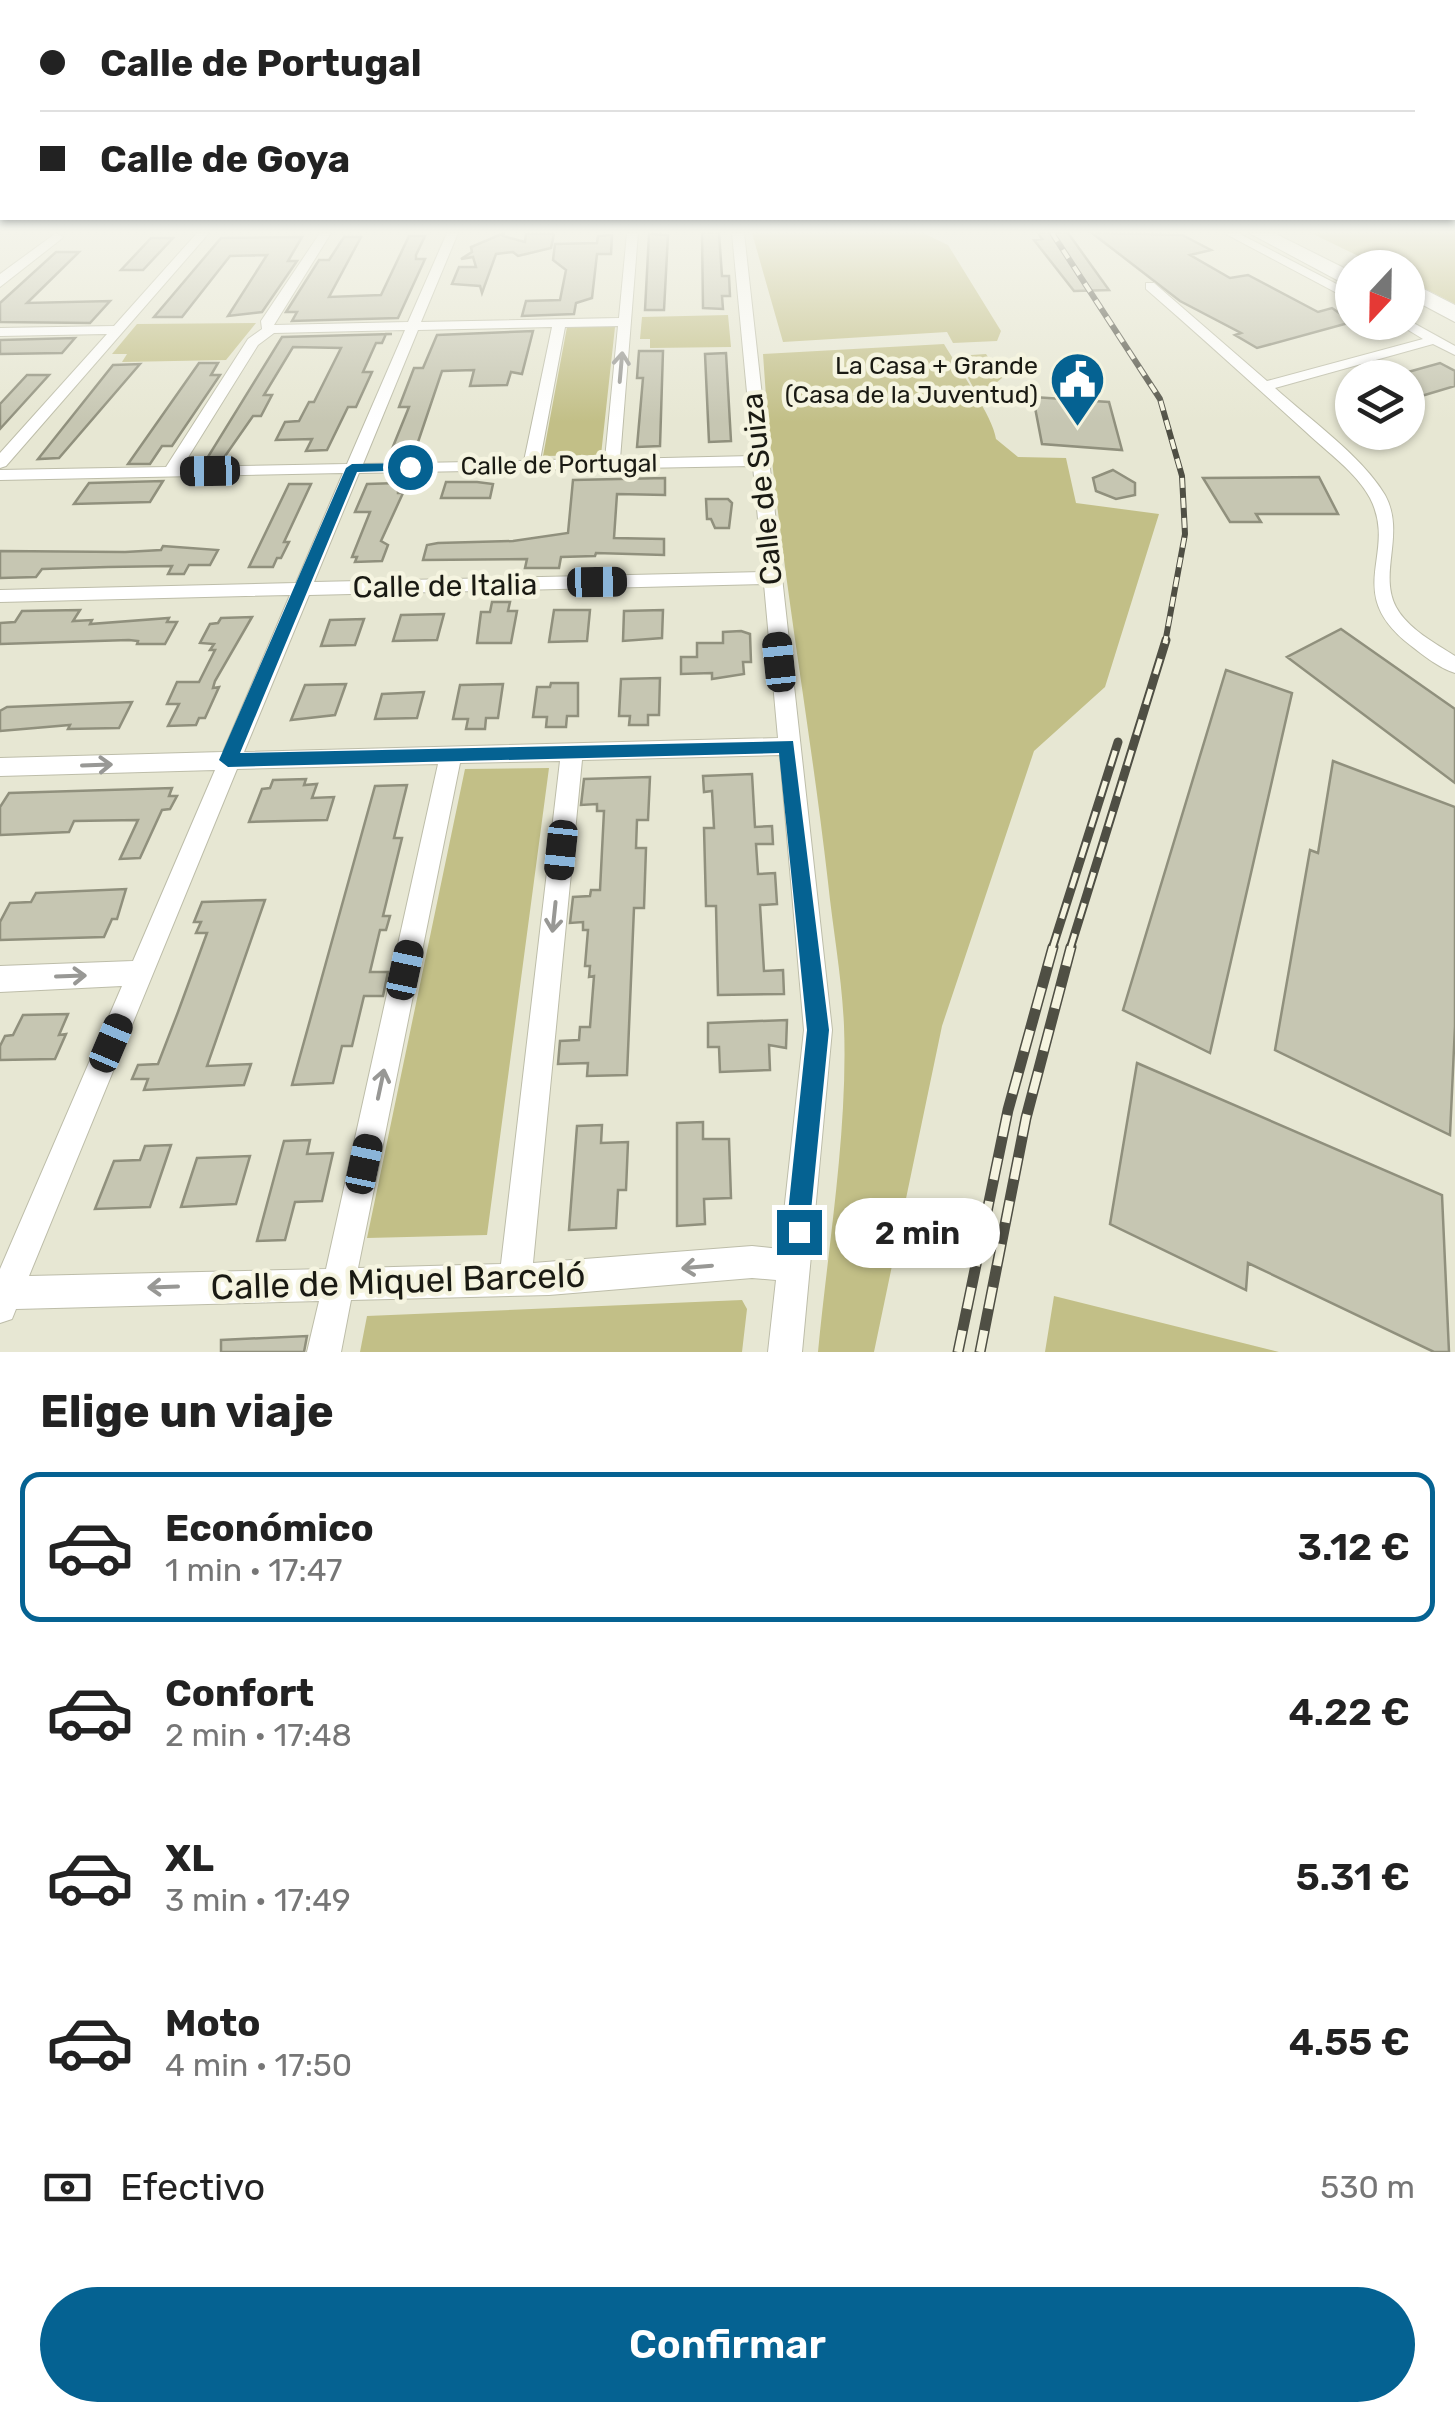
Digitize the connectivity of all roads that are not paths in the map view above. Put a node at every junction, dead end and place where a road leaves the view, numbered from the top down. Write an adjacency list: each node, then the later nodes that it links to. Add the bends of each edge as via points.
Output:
1 (147, 296): 13 (street)
2 (283, 296): 12 (street, via 267,321)
3 (424, 296): 11 (street)
4 (625, 296): 9 (street)
5 (744, 296): 19 (street, Calle de Suiza)
6 (1162, 296): 18 (street)
7 (1425, 300): 8 (highway)
8 (1455, 317)
9 (622, 322): 10 (street); 22 (street, one-way to 9)
10 (558, 323): 11 (street); 21 (street)
11 (411, 326): 12 (street); 23 (street)
12 (271, 328): 24 (street, via 253,342)
13 (118, 330): 14 (street); 20 (street)
14 (0, 332)
15 (1425, 333): 17 (street)
16 (1444, 337): 17 (street); 18 (street)
17 (1455, 349)
18 (1265, 386): 29 (street, via 1376,495 1388,522 1386,606)
19 (759, 461): 22 (street, Calle de Portugal); 26 (street, Calle de Suiza)
20 (0, 463)
21 (531, 464): 22 (street, Calle de Portugal); 23 (street, Calle de Portugal)
22 (612, 464)
23 (352, 468): 24 (street, Calle de Portugal); 27 (street)
24 (170, 472): 25 (street, Calle de Portugal)
25 (0, 475)
26 (770, 578): 27 (street, Calle de Italia); 30 (street, Calle de Suiza)
27 (301, 588): 28 (street, Calle de Italia); 33 (street)
28 (0, 596)
29 (1455, 666)
30 (787, 746): 31 (street); 37 (street, Calle de Suiza, via 818,1030)
31 (572, 750): 32 (street); 38 (street, one-way to 38)
32 (451, 754): 33 (street); 39 (street, one-way to 32)
33 (228, 760): 34 (street, one-way to 33); 35 (street)
34 (0, 768)
35 (141, 973): 36 (street, one-way to 35); 40 (street)
36 (0, 979)
37 (795, 1266): 38 (street, Calle de Miquel Barceló, one-way to 38, via 752,1262); 42 (street, Calle de Suiza)
38 (516, 1280): 39 (street, Calle de Miquel Barceló)
39 (339, 1282): 40 (street, Calle de Miquel Barceló, one-way to 40); 41 (street)
40 (2, 1297)
41 (324, 1352)
42 (785, 1352)

